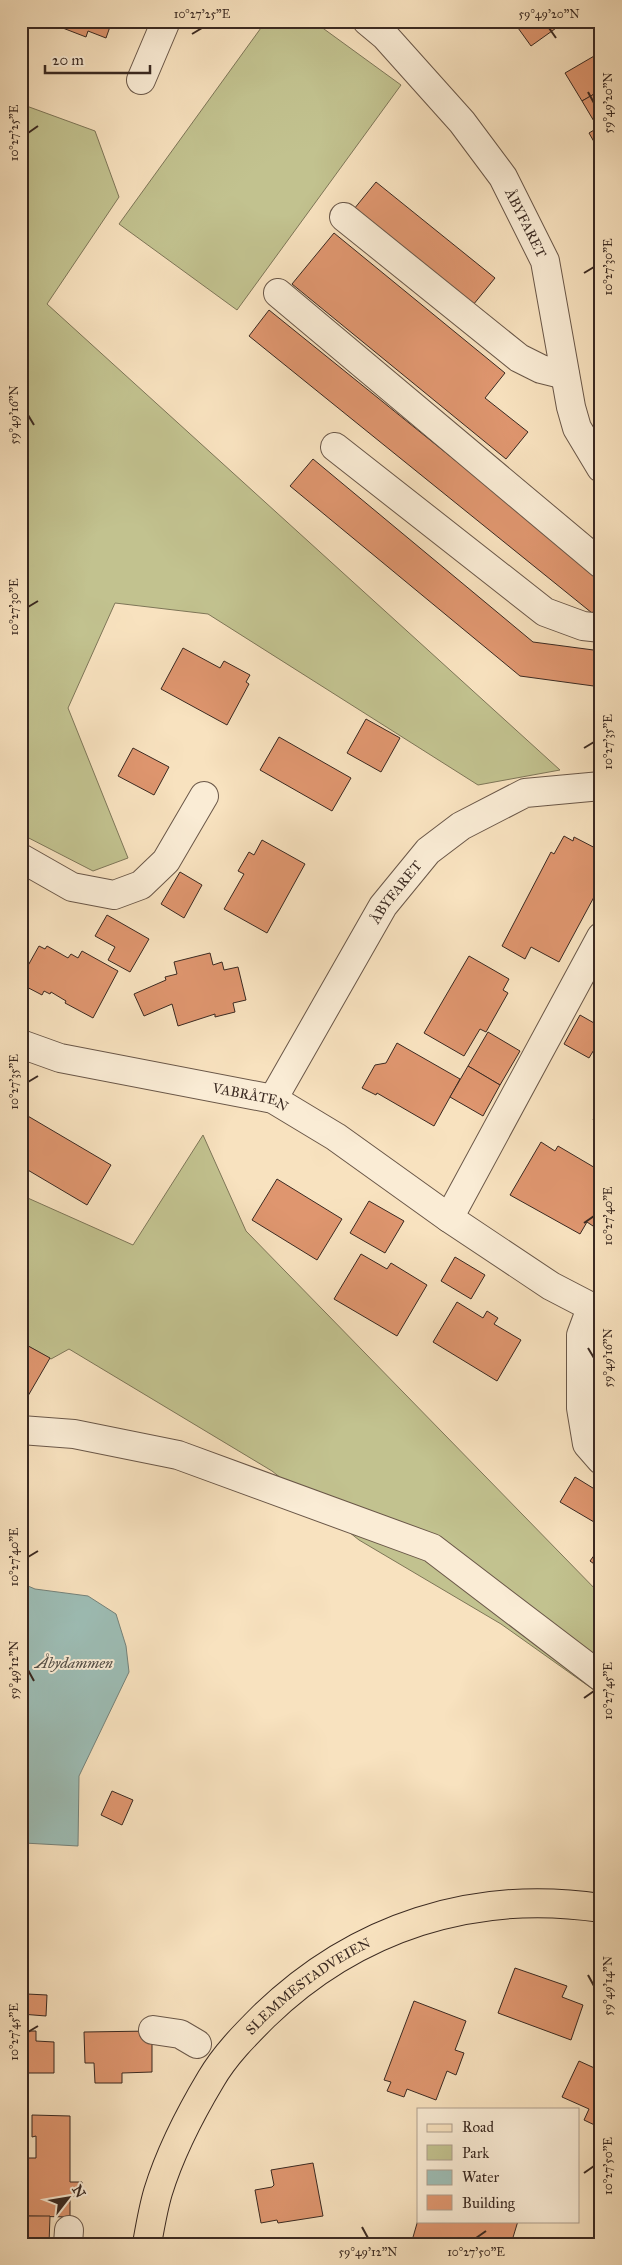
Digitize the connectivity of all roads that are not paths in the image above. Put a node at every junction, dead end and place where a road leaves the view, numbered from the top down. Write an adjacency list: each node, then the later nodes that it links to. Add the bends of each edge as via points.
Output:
1 (166, 21): 3 (street)
2 (367, 21): 6 (street, ÅBYFARET, via 385,36 462,122 503,177 545,261)
3 (141, 80)
4 (344, 217): 6 (street, via 519,358)
5 (278, 293): 9 (street)
6 (565, 376): 8 (street, ÅBYFARET, via 577,428)
7 (335, 447): 10 (street, via 546,612 583,626)
8 (601, 468)
9 (601, 564)
10 (601, 628)
11 (601, 786): 16 (street, ÅBYFARET, via 525,793 461,826 428,851 383,906)
12 (204, 796): 13 (street, via 166,861 141,884 114,895 72,887)
13 (21, 858)
14 (601, 937): 17 (street)
15 (21, 1044): 16 (street, VABRÅTEN, via 60,1058)
16 (273, 1099): 17 (street, VABRÅTEN, via 336,1137)
17 (449, 1218): 18 (street, VABRÅTEN, via 551,1286)
18 (596, 1310): 20 (street, VABRÅTEN, via 580,1335 581,1408 587,1444)
19 (21, 1430): 21 (street, via 74,1434 178,1455 432,1548)
20 (601, 1460)
21 (601, 1677)
22 (601, 1908): 25 (main road, SLEMMESTADVEIEN, via 556,1904 458,1910 416,1921 376,1938 316,1971 248,2031 211,2078 184,2129 158,2192)
23 (153, 2030): 24 (street, via 180,2034)
24 (197, 2044)
25 (147, 2244)

